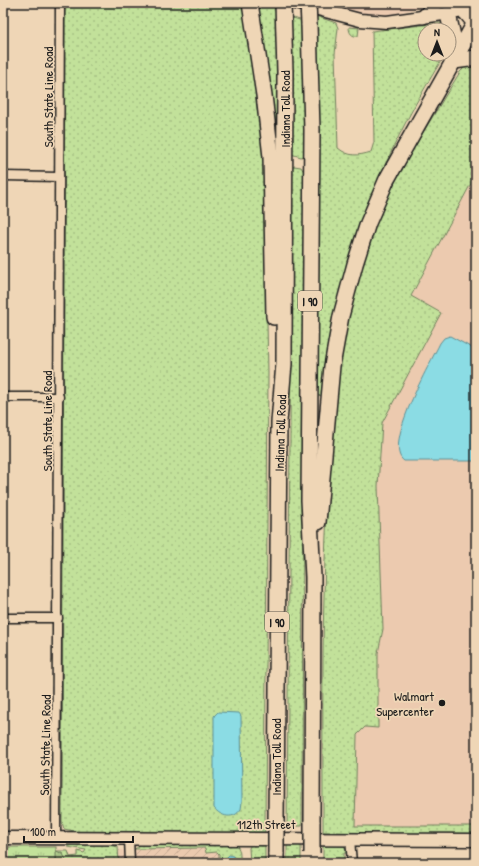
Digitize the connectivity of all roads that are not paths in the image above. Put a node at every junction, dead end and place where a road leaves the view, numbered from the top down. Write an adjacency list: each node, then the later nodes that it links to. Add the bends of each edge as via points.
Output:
1 (60, 3): 16 (street, South State Line Road)
2 (295, 3): 8 (street, via 373,22)
3 (308, 3): 20 (highway, Indiana Toll Road / I 90, bridge, via 312,130 309,500)
4 (437, 3): 8 (main road)
5 (476, 4): 9 (street)
6 (251, 5): 19 (highway, via 271,157 275,365)
7 (284, 10): 19 (highway, Indiana Toll Road / I 90, via 284,364)
8 (423, 17): 9 (street)
9 (466, 17): 10 (highway); 11 (highway)
10 (457, 36)
11 (457, 50)
12 (476, 58): 13 (highway)
13 (457, 61)
14 (453, 62): 20 (highway, via 387,179 368,223 355,264 341,316 332,366)
15 (3, 176): 16 (street)
16 (60, 177): 18 (street, South State Line Road)
17 (3, 397): 18 (street)
18 (59, 397): 22 (street, South State Line Road)
19 (279, 422): 28 (highway, Indiana Toll Road / I 90, bridge)
20 (313, 577): 29 (highway, Indiana Toll Road / I 90, bridge)
21 (3, 618): 22 (street)
22 (58, 618): 24 (street, South State Line Road)
23 (3, 838): 24 (street, 112th Street)
24 (56, 838): 25 (street, 112th Street)
25 (129, 838): 26 (street, 112th Street); 30 (street)
26 (350, 839): 27 (street, 112th Street); 31 (street)
27 (476, 840)
28 (276, 858)
29 (312, 858)
30 (130, 863)
31 (352, 863)

